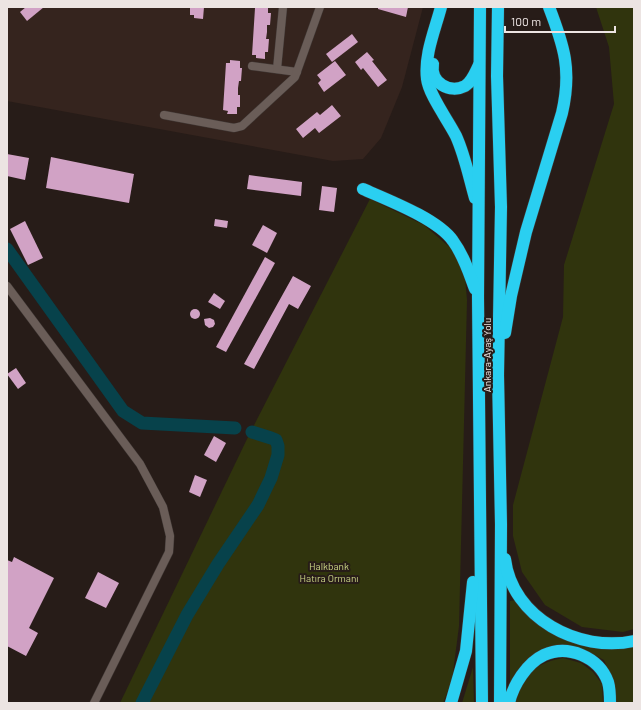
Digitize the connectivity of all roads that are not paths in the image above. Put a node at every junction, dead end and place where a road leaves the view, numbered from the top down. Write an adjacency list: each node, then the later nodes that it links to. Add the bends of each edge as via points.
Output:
1 (283, 7): 10 (street)
2 (320, 7): 11 (street)
3 (441, 7): 14 (highway, via 428,55 427,81 455,135)
4 (447, 7): 8 (highway, via 433,60 434,78 445,86 461,88 471,80)
5 (480, 7): 8 (highway, Ankara-Ayaş Yolu)
6 (498, 7): 17 (highway, Ankara-Ayaş Yolu, via 497,76 501,207)
7 (549, 7): 17 (highway, via 564,52 566,93 526,232 511,296)
8 (480, 62): 14 (highway, Ankara-Ayaş Yolu)
9 (252, 66): 10 (street)
10 (277, 69): 11 (street)
11 (297, 72): 12 (street, via 295,77 242,126 234,128)
12 (164, 115)
13 (363, 189): 16 (highway, via 397,203 441,228 453,240 464,258)
14 (479, 210): 16 (highway, Ankara-Ayaş Yolu)
15 (7, 286): 21 (street, via 140,464 163,507 170,536 169,552)
16 (478, 296): 18 (highway, Ankara-Ayaş Yolu)
17 (498, 375): 19 (highway, Ankara-Ayaş Yolu)
18 (479, 502): 22 (highway, via 466,651); 23 (highway, Ankara-Ayaş Yolu)
19 (501, 524): 20 (highway, via 506,564 511,580 520,598 534,613 564,634 585,641 605,644); 24 (highway, Ankara-Ayaş Yolu)
20 (634, 641)
21 (94, 703)
22 (451, 703)
23 (482, 703)
24 (500, 703)
25 (509, 703): 26 (highway, via 512,691 528,668 544,655 564,651 584,656 602,671 608,682)
26 (610, 703)

